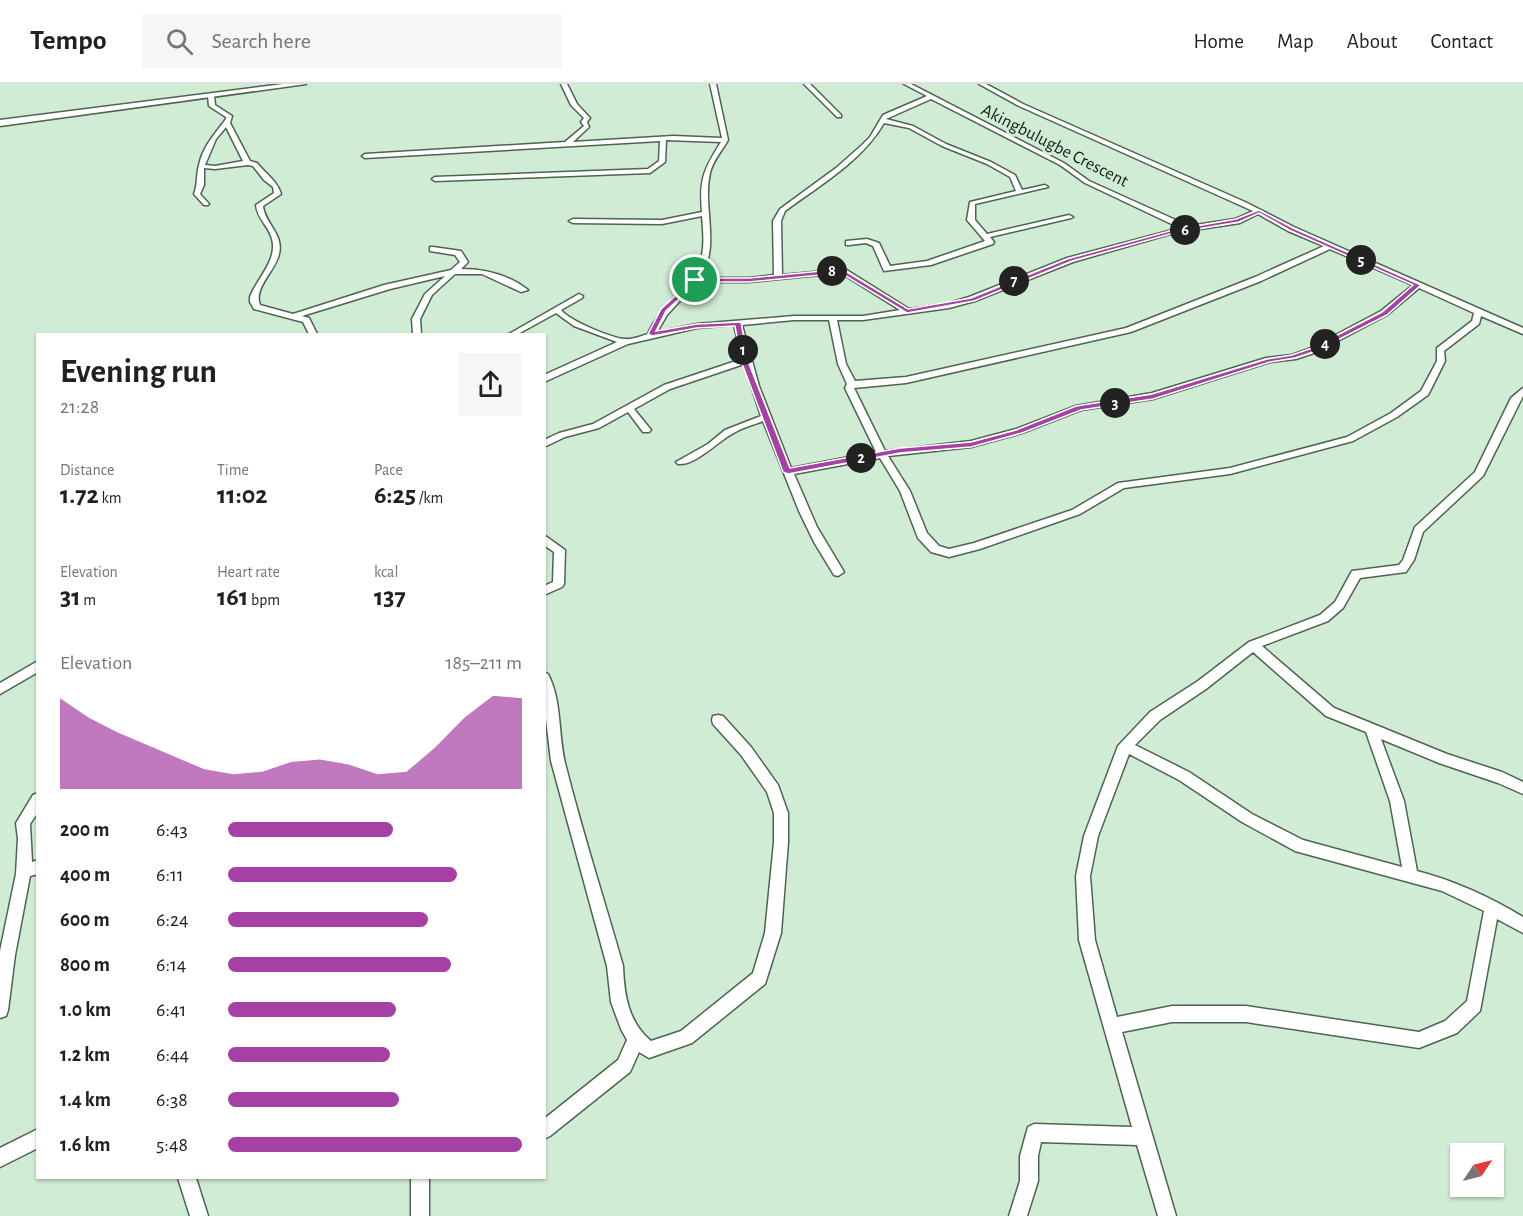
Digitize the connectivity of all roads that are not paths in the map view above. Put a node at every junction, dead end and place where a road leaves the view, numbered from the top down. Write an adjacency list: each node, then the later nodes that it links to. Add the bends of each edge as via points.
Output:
1 (302, 84): 7 (main road)
2 (564, 84): 15 (street, via 574,105 587,118 586,126)
3 (713, 84): 14 (street)
4 (807, 84): 9 (street)
5 (907, 84): 8 (street, Akingbulugbe Crescent)
6 (982, 84): 23 (street)
7 (211, 96): 11 (main road); 12 (street, via 212,106 229,116)
8 (930, 97): 10 (street, via 895,110); 27 (street, Akingbulugbe Crescent, via 1062,164 1087,182)
9 (839, 116)
10 (881, 120): 21 (street, via 911,127 989,163 1013,176); 33 (street, via 872,138 856,154 782,210 777,221)
11 (0, 123)
12 (227, 123): 17 (street); 18 (street, via 215,135)
13 (663, 140): 14 (street); 15 (street); 19 (street, via 662,162 650,171)
14 (725, 140): 24 (street, via 706,174)
15 (567, 144): 16 (street)
16 (365, 156)
17 (247, 162): 18 (street, via 216,168); 41 (street, via 255,164 279,190 259,205 261,217 275,234 277,248 253,302 257,307)
18 (202, 166): 22 (street, via 201,185 196,194)
19 (435, 179)
20 (1045, 187): 21 (street)
21 (1020, 192): 28 (street, via 972,203 971,220)
22 (206, 204)
23 (1259, 211): 27 (street, via 1237,220); 30 (street)
24 (704, 214): 26 (street, via 662,222); 34 (street, via 705,262)
25 (1069, 217): 28 (street)
26 (573, 221)
27 (1190, 229): 39 (street, via 1070,260 972,299)
28 (986, 236): 29 (street, via 990,242 985,245 892,270 884,266 873,243)
29 (849, 243)
30 (1330, 246): 35 (street); 52 (street, via 1128,330 906,380)
31 (433, 249): 32 (street, via 458,253 463,258 462,266)
32 (449, 274): 36 (street, via 480,272); 41 (street); 46 (street, via 434,287 422,306 416,319)
33 (778, 277): 34 (street); 39 (street, via 842,271)
34 (695, 280): 48 (street, via 663,310)
35 (1418, 285): 40 (street); 58 (street, via 1384,313 1293,357 1269,360 1153,396 1079,408 971,444)
36 (524, 290)
37 (579, 296): 38 (street)
38 (557, 309): 47 (street); 49 (street, via 584,328)
39 (907, 311): 42 (street)
40 (1478, 313): 44 (street); 58 (street, via 1476,322 1440,351 1441,361 1425,393 1350,439 1230,471 1122,485 1077,512 949,553 927,543 905,491)
41 (294, 317): 45 (street, via 306,320)
42 (833, 320): 43 (street, via 794,318); 52 (street, via 842,364)
43 (738, 324): 48 (street); 50 (street)
44 (1523, 331)
45 (312, 333)
46 (417, 333)
47 (515, 333)
48 (652, 334): 49 (street)
49 (625, 342): 51 (street)
50 (745, 361): 54 (street, via 667,387); 55 (street)
51 (546, 377)
52 (852, 384): 58 (street, via 849,388)
53 (1523, 392): 64 (street, via 1516,398 1479,474 1419,530 1410,561 1402,569 1356,574 1338,605 1324,618)
54 (628, 408): 56 (street); 57 (street, via 596,426)
55 (766, 417): 59 (street, via 728,432); 60 (street)
56 (646, 430)
57 (546, 443)
58 (882, 454): 60 (street)
59 (681, 462)
60 (788, 472): 62 (street, via 810,528)
61 (546, 540): 63 (street, via 560,550 558,584)
62 (838, 572)
63 (546, 590)
64 (1253, 645): 69 (street, via 1330,711); 70 (street, via 1202,686 1155,716)
65 (36, 667): 67 (street)
66 (546, 684): 71 (street, via 550,697)
67 (0, 689)
68 (718, 720): 82 (street, via 773,789 780,813 773,933 759,978 726,1007 686,1037 649,1050)
69 (1371, 729): 72 (street); 76 (street, via 1397,801)
70 (1125, 746): 76 (street, via 1184,776 1247,818 1300,846); 81 (street, via 1091,836 1083,876 1087,940)
71 (551, 761): 82 (street, via 615,966 616,999)
72 (1523, 788)
73 (36, 802): 75 (street, via 23,823)
74 (36, 868): 75 (street)
75 (22, 871): 79 (street, via 18,913)
76 (1411, 876): 77 (street, via 1444,885)
77 (1492, 907): 78 (street); 81 (street, via 1474,1005 1451,1027 1419,1040 1246,1014 1172,1014)
78 (1523, 926)
79 (3, 953): 80 (street)
80 (0, 1010)
81 (1113, 1026): 84 (street)
82 (635, 1041): 83 (street, via 624,1066)
83 (546, 1128)
84 (1145, 1136): 91 (street, via 1034,1133 1029,1181); 92 (street)
85 (36, 1139): 86 (street)
86 (0, 1158)
87 (187, 1179): 89 (street)
88 (420, 1179): 90 (street)
89 (199, 1216)
90 (420, 1216)
91 (1018, 1216)
92 (1167, 1216)

